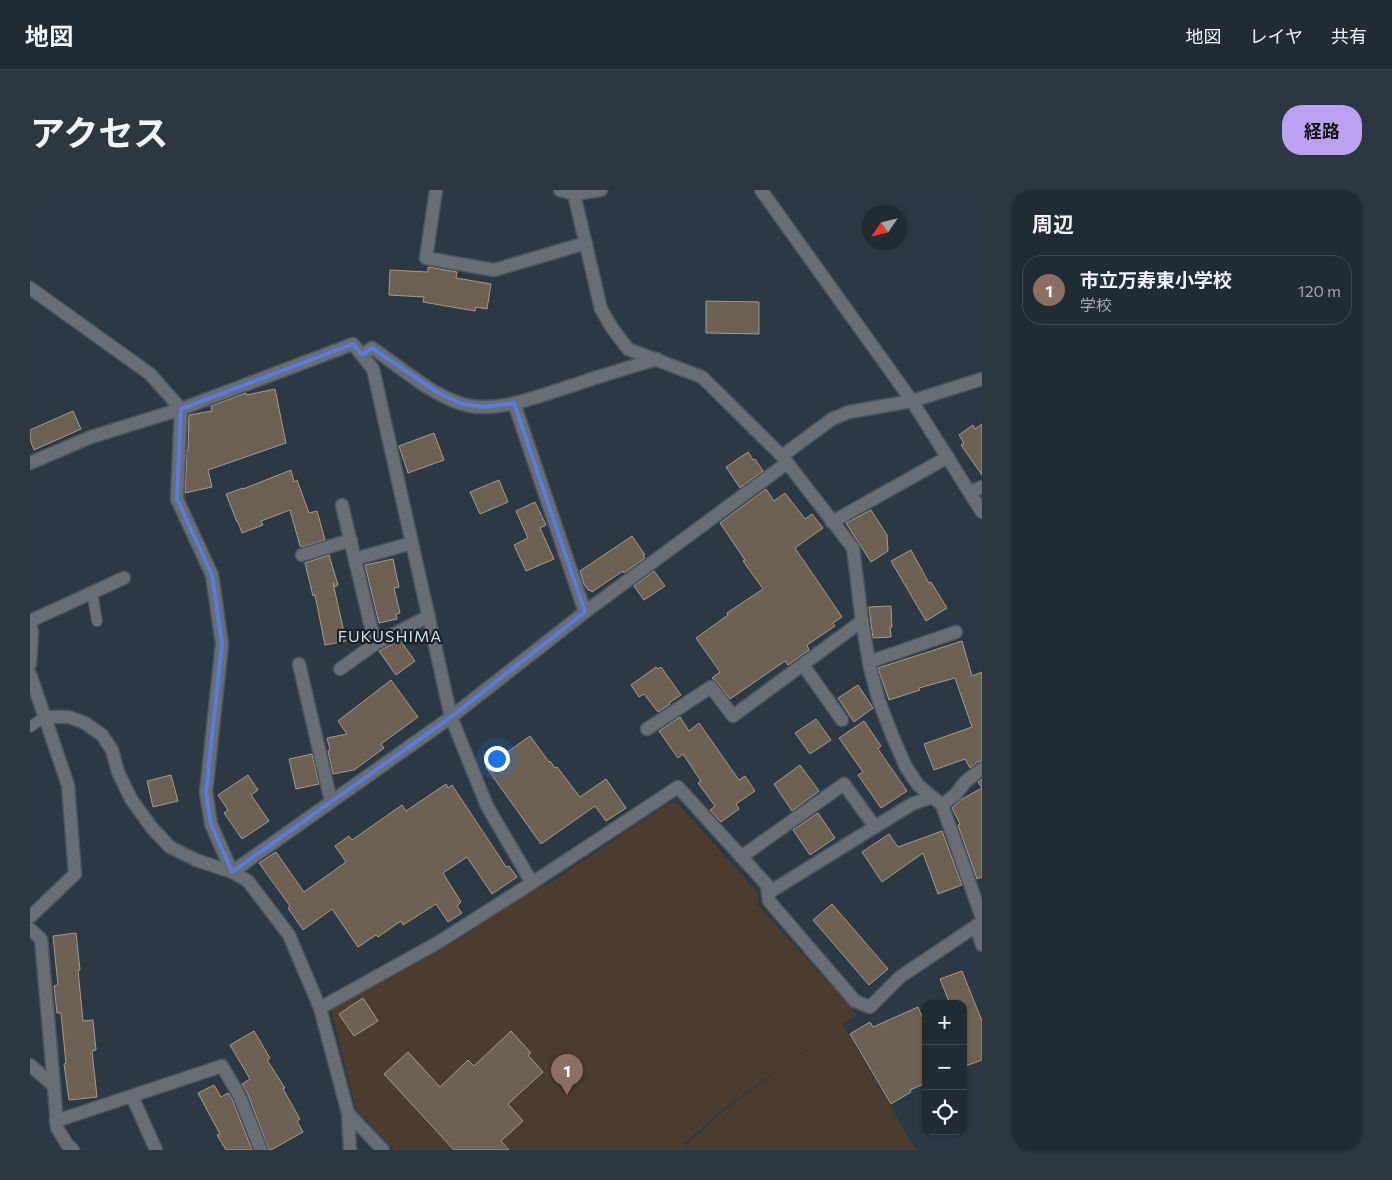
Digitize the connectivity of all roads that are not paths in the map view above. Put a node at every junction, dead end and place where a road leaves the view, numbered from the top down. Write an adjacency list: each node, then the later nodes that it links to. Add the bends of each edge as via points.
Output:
1 (436, 190): 6 (street, via 426,258 494,270)
2 (560, 190): 5 (street)
3 (601, 190): 5 (street)
4 (761, 190): 11 (street)
5 (574, 194): 6 (street)
6 (586, 242): 9 (street, via 601,309 612,328 628,349)
7 (30, 288): 13 (street, via 150,374)
8 (362, 355): 12 (street, via 372,348 415,380 462,404 484,407); 13 (street, via 353,344); 22 (street, via 373,369)
9 (657, 359): 12 (street); 15 (street, via 702,377)
10 (982, 379): 11 (street)
11 (912, 401): 14 (street); 15 (street, via 849,412 832,420)
12 (514, 403): 27 (street)
13 (181, 409): 16 (street, via 91,437); 50 (street, via 177,499 212,575 222,644 206,792 211,824)
14 (948, 457): 17 (street); 20 (street)
15 (785, 459): 20 (street); 27 (street)
16 (30, 463)
17 (976, 490): 19 (street)
18 (342, 505): 21 (street)
19 (982, 512)
20 (832, 522): 30 (street, via 854,548)
21 (351, 540): 23 (street); 24 (street)
22 (412, 543): 24 (street); 28 (street)
23 (302, 555)
24 (355, 558): 33 (street)
25 (124, 578): 26 (street)
26 (92, 592): 29 (lane); 31 (street)
27 (585, 612): 41 (street)
28 (429, 616): 33 (street); 41 (street)
29 (97, 621)
30 (862, 621): 34 (street); 37 (street)
31 (30, 622): 35 (street)
32 (956, 632): 34 (street)
33 (376, 644): 38 (street)
34 (869, 662): 47 (street, via 879,701 906,767 918,784)
35 (30, 664)
36 (299, 664): 46 (street)
37 (803, 665): 42 (street); 44 (street, via 733,716 711,686)
38 (340, 669)
39 (30, 674): 40 (street)
40 (44, 717): 43 (lane); 50 (street, via 69,717 85,722 102,735 112,750 131,799 170,847); 53 (street, via 68,785 76,874)
41 (452, 717): 46 (street); 51 (street, via 487,806)
42 (842, 720)
43 (30, 727)
44 (647, 729)
45 (982, 769): 47 (street, via 955,795)
46 (331, 801): 50 (street)
47 (937, 801): 48 (street, via 912,804); 54 (street)
48 (875, 827): 49 (street, via 844,784); 52 (street)
49 (742, 857): 51 (street, via 678,787); 52 (street, via 767,885)
50 (232, 872): 57 (street, via 248,881 289,935)
51 (532, 883): 57 (street, via 439,942)
52 (768, 893): 54 (street, via 769,901 855,1001 870,1007 900,977)
53 (30, 917)
54 (980, 922): 56 (street)
55 (30, 929): 59 (street, via 41,939)
56 (982, 945)
57 (320, 1008): 61 (street)
58 (30, 1065): 59 (street)
59 (54, 1086): 62 (street)
60 (132, 1096): 62 (street); 64 (street); 65 (street, via 222,1066 239,1095)
61 (348, 1113): 66 (street); 67 (street)
62 (56, 1122): 63 (street)
63 (73, 1150)
64 (156, 1150)
65 (262, 1150)
66 (350, 1150)
67 (383, 1150)

